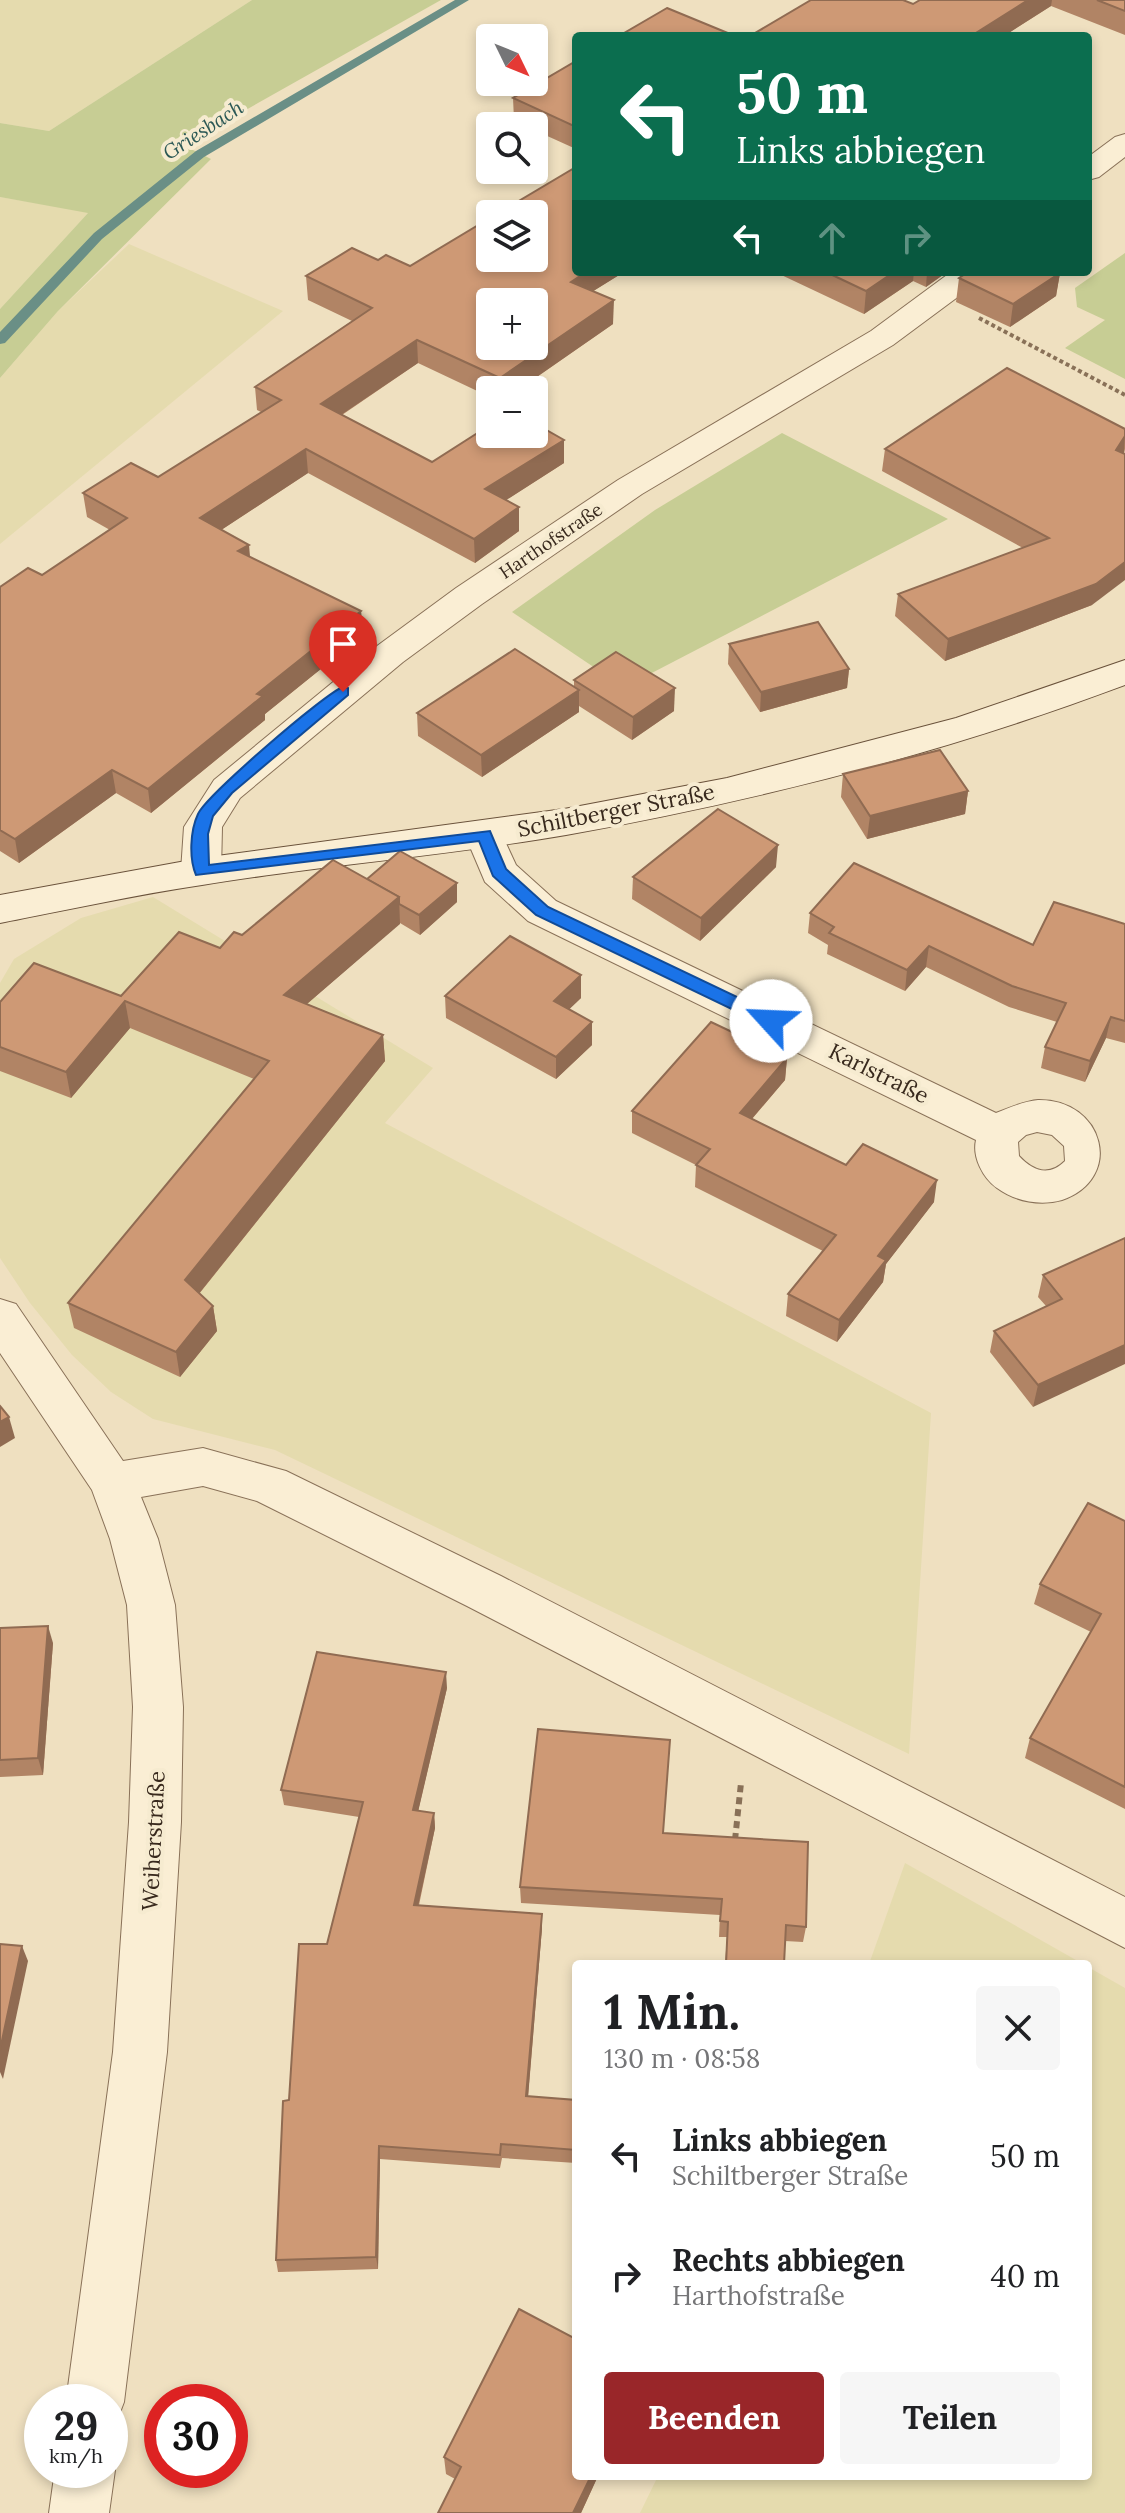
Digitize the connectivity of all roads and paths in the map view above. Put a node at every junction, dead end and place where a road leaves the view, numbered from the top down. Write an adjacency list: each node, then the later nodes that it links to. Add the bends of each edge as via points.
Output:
1 (1125, 143): 2 (street)
2 (1092, 168)
3 (966, 276): 4 (street, Harthofstraße)
4 (939, 297): 5 (path); 8 (street, Harthofstraße, via 882,338 630,487 390,654 227,789 206,814 200,834)
5 (1125, 395)
6 (1125, 672): 7 (street, Schiltberger Straße, via 865,757)
7 (484, 835): 8 (street, Schiltberger Straße); 10 (street, Karlstraße, via 499,872 542,911)
8 (201, 871): 9 (street, Schiltberger Straße)
9 (0, 909)
10 (1000, 1133)
11 (0, 1317): 12 (street, Weiherstraße)
12 (112, 1482): 13 (street, via 203,1467 269,1485); 16 (street, Weiherstraße, via 151,1605 158,1707 140,2052)
13 (745, 1725): 14 (path, via 737,1839); 15 (street)
14 (724, 1843)
15 (1125, 1924)
16 (97, 2384)
17 (82, 2488): 18 (street)
18 (79, 2513)

